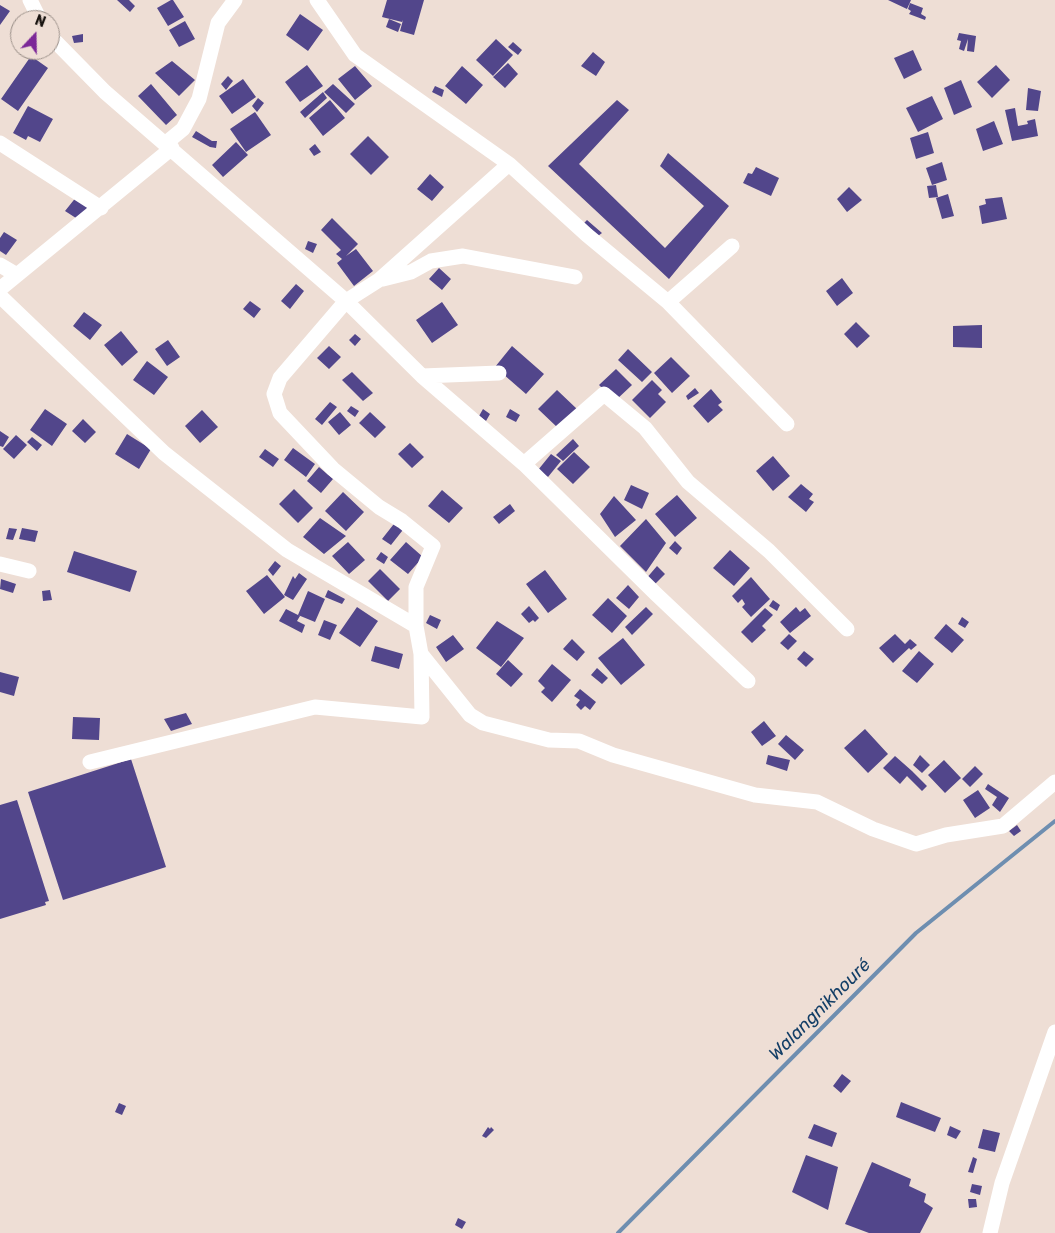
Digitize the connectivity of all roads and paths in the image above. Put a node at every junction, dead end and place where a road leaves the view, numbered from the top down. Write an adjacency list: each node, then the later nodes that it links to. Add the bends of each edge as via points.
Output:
1 (235, 0): 5 (street, via 218,23 199,99 183,129)
2 (317, 0): 6 (street, via 355,55)
3 (60, 46): 5 (street, via 105,92)
4 (0, 143): 7 (street)
5 (169, 146): 7 (street); 15 (street)
6 (509, 164): 12 (street); 16 (street)
7 (101, 208): 10 (street)
8 (732, 246): 16 (street)
9 (0, 265): 10 (street)
10 (17, 275): 13 (street)
11 (575, 277): 12 (street, via 464,256 431,261 411,272)
12 (379, 280): 15 (street)
13 (0, 289)
14 (0, 296): 23 (street, via 171,459 287,550)
15 (346, 301): 18 (street); 23 (street, via 280,378 274,394 280,413 333,469 433,546 416,587)
16 (668, 302): 19 (street)
17 (499, 373): 18 (street)
18 (422, 376): 20 (street)
19 (787, 424)
20 (524, 464): 24 (street, via 604,394 645,428 688,482 769,551); 26 (street)
21 (0, 564): 22 (street)
22 (29, 571)
23 (416, 626): 25 (street)
24 (847, 630)
25 (421, 654): 27 (street, via 422,717 315,707); 28 (street, via 470,715 483,722 549,740 579,740 612,755 755,795 817,802 872,829 916,844 946,835 1003,826)
26 (748, 681)
27 (90, 762)
28 (1055, 782)
29 (1055, 1032): 30 (street, via 1002,1183)
30 (990, 1233)

